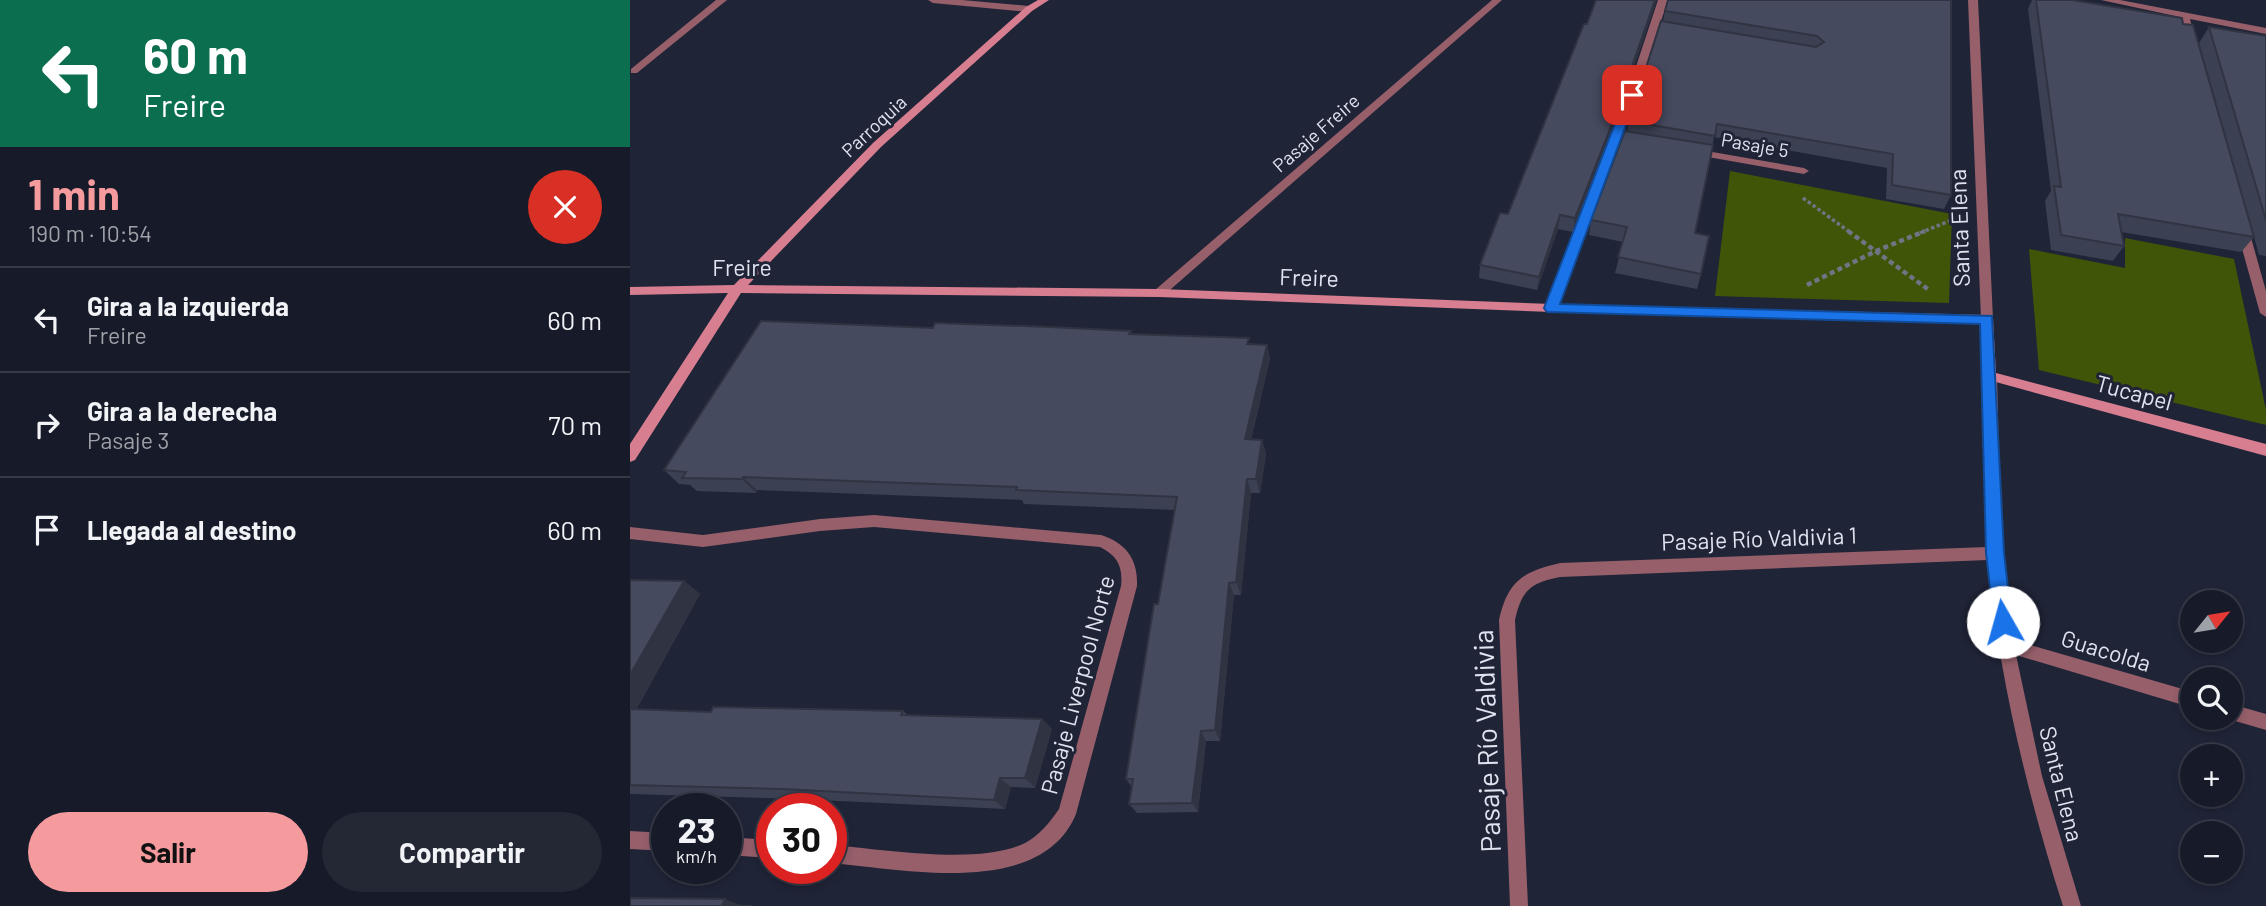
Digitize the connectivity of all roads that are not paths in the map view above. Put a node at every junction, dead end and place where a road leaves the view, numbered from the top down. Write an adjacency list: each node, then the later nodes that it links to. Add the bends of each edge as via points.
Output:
1 (722, 0): 14 (street)
2 (933, 0): 8 (street)
3 (1044, 0): 8 (street, Parroquia)
4 (1497, 0): 22 (street, Pasaje Freire)
5 (1663, 0): 10 (street)
6 (1973, 0): 25 (street, Santa Elena)
7 (2106, 0): 9 (street)
8 (1029, 9): 20 (street, Parroquia, via 877,145)
9 (2183, 15): 12 (street); 13 (street)
10 (1654, 28): 11 (street); 15 (street)
11 (1667, 31)
12 (2266, 31)
13 (2194, 54)
14 (634, 71)
15 (1617, 139): 16 (street); 23 (street)
16 (1630, 141)
17 (1684, 150): 18 (street, Pasaje 5)
18 (1804, 171)
19 (2237, 210): 24 (street)
20 (737, 289): 21 (street, Freire); 22 (street, Freire); 28 (street, Parroquia)
21 (630, 291)
22 (1159, 293): 23 (street, Freire)
23 (1552, 308): 25 (street, Freire)
24 (2266, 313)
25 (1987, 319): 26 (street, Santa Elena)
26 (1990, 376): 27 (street, Tucapel); 30 (street, Santa Elena)
27 (2266, 450)
28 (630, 456)
29 (630, 533): 38 (street, Pasaje Liverpool Norte, via 703,541 874,521 1101,541 1115,545 1124,555 1131,570 1129,586 1067,814 1051,836 1028,851 973,863)
30 (1995, 553): 31 (street, Pasaje Río Valdivia 1, via 1560,569); 32 (street, Santa Elena)
31 (1527, 581): 39 (street, Pasaje Río Valdivia, via 1511,597 1507,620)
32 (2006, 645): 33 (street, Guacolda); 40 (street, Santa Elena, via 2042,816)
33 (2180, 696)
34 (2243, 715): 35 (street)
35 (2266, 722)
36 (630, 840): 37 (street)
37 (651, 841)
38 (847, 855)
39 (1519, 906)
40 (2072, 906)

